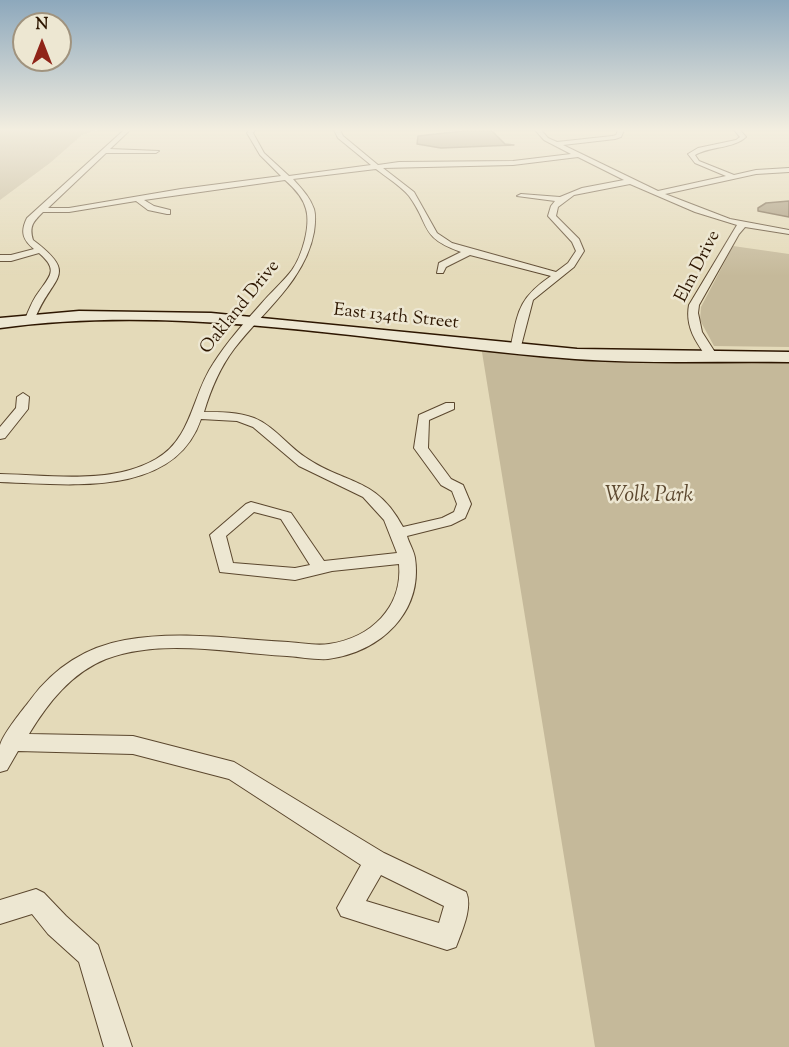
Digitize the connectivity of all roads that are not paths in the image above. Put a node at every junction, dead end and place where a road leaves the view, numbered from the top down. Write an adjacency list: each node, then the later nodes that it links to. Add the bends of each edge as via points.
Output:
1 (73, 179): 14 (street)
2 (278, 179): 9 (street)
3 (286, 179): 26 (street, Oakland Drive, via 311,211 303,258)
4 (394, 179): 21 (street, via 411,194 434,235)
5 (629, 179): 7 (street)
6 (725, 179): 10 (street)
7 (633, 181): 10 (street); 13 (street, via 584,189)
8 (173, 182): 9 (street)
9 (181, 191): 12 (street)
10 (658, 193): 16 (street)
11 (521, 196): 13 (street)
12 (137, 198): 14 (street, via 69,210); 15 (street, via 151,208)
13 (559, 200): 24 (street, via 552,207 552,216 576,241 580,251 576,262)
14 (39, 210): 18 (street, via 26,229)
15 (167, 212)
16 (742, 225): 17 (street); 29 (street, Elm Drive, via 691,315 694,329)
17 (789, 232)
18 (33, 244): 19 (street); 20 (street)
19 (42, 250): 22 (street); 25 (street, via 56,263 57,272 35,302)
20 (0, 252)
21 (469, 252): 23 (street, via 442,265); 24 (street)
22 (0, 258)
23 (440, 270)
24 (556, 275): 28 (street, via 528,300)
25 (30, 319): 26 (street, East 134th Street, via 174,316); 27 (street, East 134th Street)
26 (253, 322): 28 (street, East 134th Street); 33 (street, Oakland Drive, via 212,374)
27 (0, 323)
28 (515, 350): 29 (street, East 134th Street)
29 (712, 357): 30 (street, East 134th Street)
30 (789, 357)
31 (23, 397): 34 (street, via 22,408)
32 (450, 406): 36 (street, via 423,418 420,448 446,482 458,488 464,504 460,515)
33 (196, 415): 35 (street, Oakland Drive, via 188,440 163,461 142,471 91,479); 36 (street, via 230,416 252,422 303,462 376,497 390,513)
34 (0, 435)
35 (0, 478)
36 (399, 533): 37 (street)
37 (407, 558): 38 (street); 39 (street, via 409,587 401,610 373,637 331,651 153,642 102,653 72,668 46,691)
38 (320, 568): 38 (street, via 296,574 226,568 218,535 251,507 286,516)
39 (13, 742): 40 (street); 41 (street, via 133,744 234,771)
40 (0, 763)
41 (376, 861): 41 (street, via 458,900 447,938 349,908)
42 (0, 912): 43 (street, via 36,901 89,954)
43 (118, 1047)

